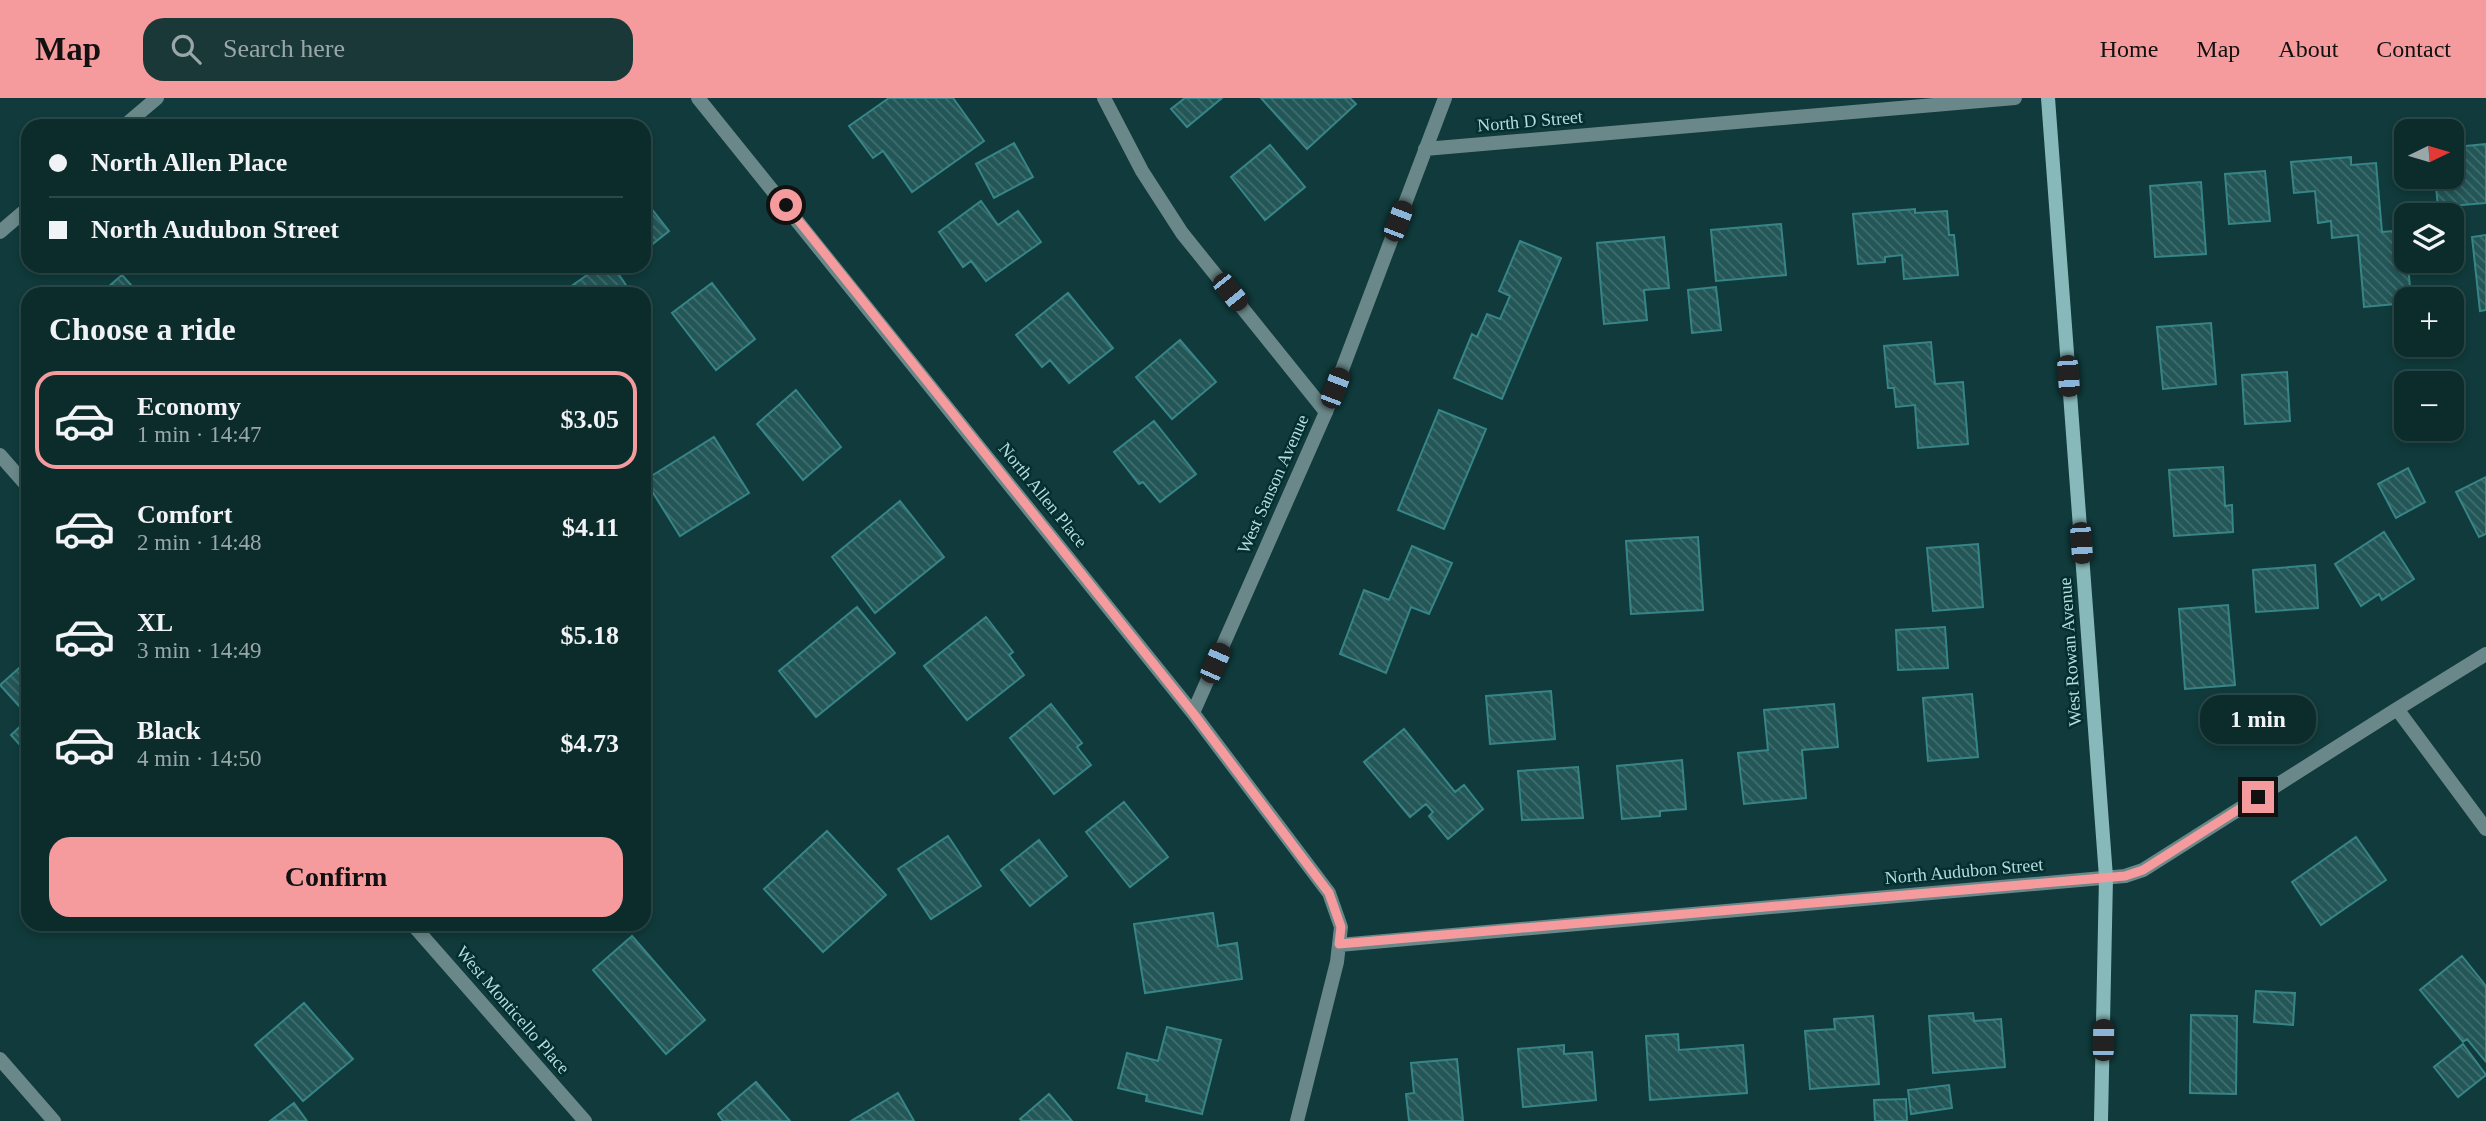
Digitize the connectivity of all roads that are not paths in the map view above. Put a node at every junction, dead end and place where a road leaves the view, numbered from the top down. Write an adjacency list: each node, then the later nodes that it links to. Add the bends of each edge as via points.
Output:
1 (157, 98): 7 (street)
2 (698, 98): 16 (street, North Allen Place)
3 (1104, 98): 11 (street, via 1142,171 1182,233)
4 (1445, 98): 8 (street, West Sanson Avenue)
5 (2015, 98): 8 (street, North D Street)
6 (2048, 98): 18 (street, West Rowan Avenue)
7 (132, 119)
8 (1425, 149): 11 (street, West Sanson Avenue)
9 (21, 214): 10 (street)
10 (0, 232)
11 (1326, 412): 16 (street, West Sanson Avenue)
12 (0, 455): 13 (street)
13 (21, 479)
14 (2486, 654): 15 (street, North Audubon Street)
15 (2397, 709): 17 (street); 18 (street, North Audubon Street, via 2143,870)
16 (1193, 713): 20 (street, North Allen Place, via 1329,893 1341,927)
17 (2486, 829)
18 (2106, 877): 20 (street, North Audubon Street); 25 (street, West Rowan Avenue)
19 (418, 931): 23 (street, West Monticello Place)
20 (1339, 944): 24 (street)
21 (0, 1059): 22 (street)
22 (54, 1121)
23 (584, 1121)
24 (1297, 1121)
25 (2101, 1121)

